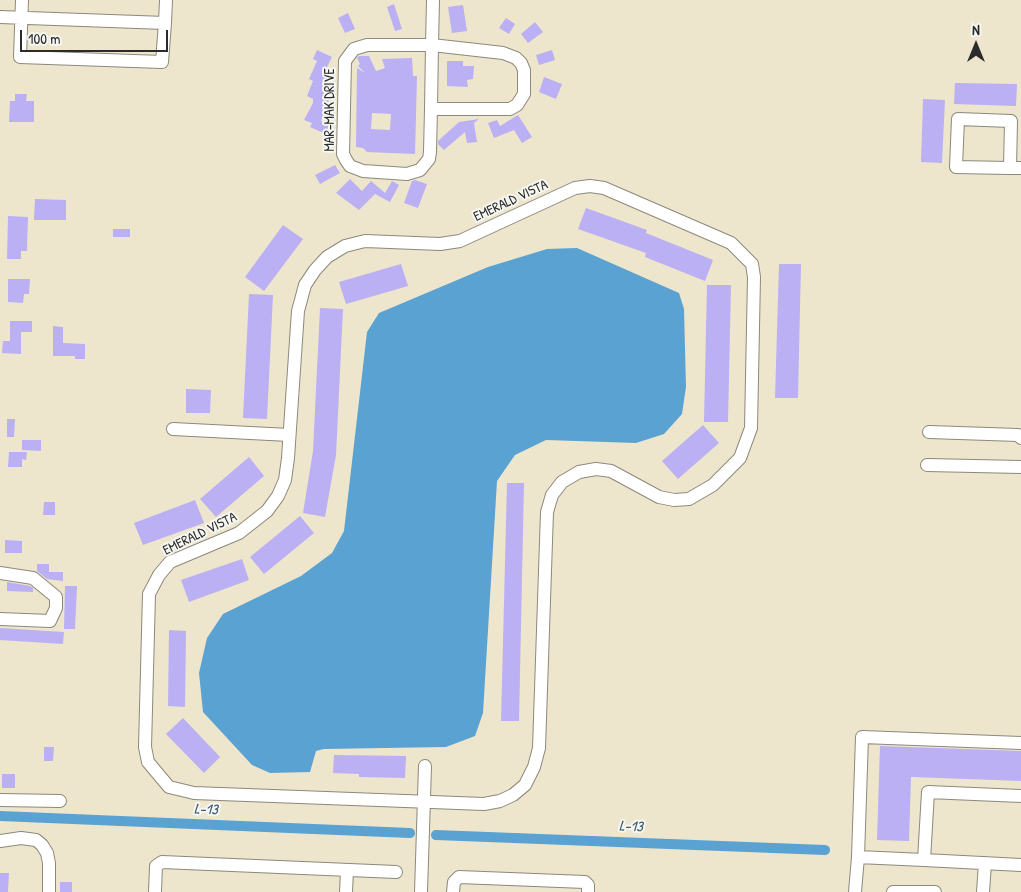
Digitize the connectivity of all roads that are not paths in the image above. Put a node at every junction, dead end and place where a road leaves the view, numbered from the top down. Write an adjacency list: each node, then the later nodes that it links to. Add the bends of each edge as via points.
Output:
1 (22, 0): 5 (street)
2 (166, 0): 6 (street)
3 (433, 0): 7 (street)
4 (0, 17): 5 (street)
5 (21, 18): 6 (street); 6 (street, via 20,57 87,60 162,62)
6 (165, 23)
7 (432, 45): 8 (street); 8 (street, via 510,54 521,63 525,87 522,100 510,109); 8 (street, MAR-MAK DRIVE, via 367,45 354,49 346,60 343,154 350,166 356,170 414,173 420,170 429,159)
8 (431, 109)
9 (1015, 168): 9 (street, via 956,167 958,119 1011,121)
10 (173, 429): 12 (street)
11 (929, 432): 13 (street, via 1018,435)
12 (289, 435): 23 (street, EMERALD VISTA, via 284,480 267,511 239,533 170,562 152,587 149,594 145,747 148,762 169,787 194,793); 23 (street, EMERALD VISTA, via 300,300 314,270 345,246 365,241 460,242 575,188 590,186 604,188 731,243 752,264 751,428 740,458 713,485 689,499 659,497 611,471 579,472 562,482 552,495 547,512 539,748 534,767 524,784 500,801 484,804)
13 (1021, 438)
14 (927, 465): 15 (street)
15 (1021, 467)
16 (0, 573): 17 (street, via 33,578 56,597 56,608 50,621)
17 (0, 619)
18 (1021, 743): 25 (street, via 862,737)
19 (426, 766): 23 (street)
20 (1021, 796): 26 (street, via 928,792)
21 (0, 800): 22 (street)
22 (60, 802)
23 (424, 802): 34 (street)
24 (0, 841): 31 (street, via 21,838 36,840 42,845 49,863)
25 (858, 857): 26 (street); 37 (street)
26 (924, 860): 27 (street)
27 (984, 863): 28 (street); 40 (street)
28 (1021, 864)
29 (347, 870): 30 (street); 32 (street, via 162,862 156,866); 33 (street)
30 (396, 872)
31 (49, 892)
32 (155, 892)
33 (346, 892)
34 (421, 892)
35 (454, 892): 36 (street, via 454,882 460,877 585,882)
36 (588, 892)
37 (855, 892)
38 (893, 892): 39 (street)
39 (936, 892)
40 (983, 892)

